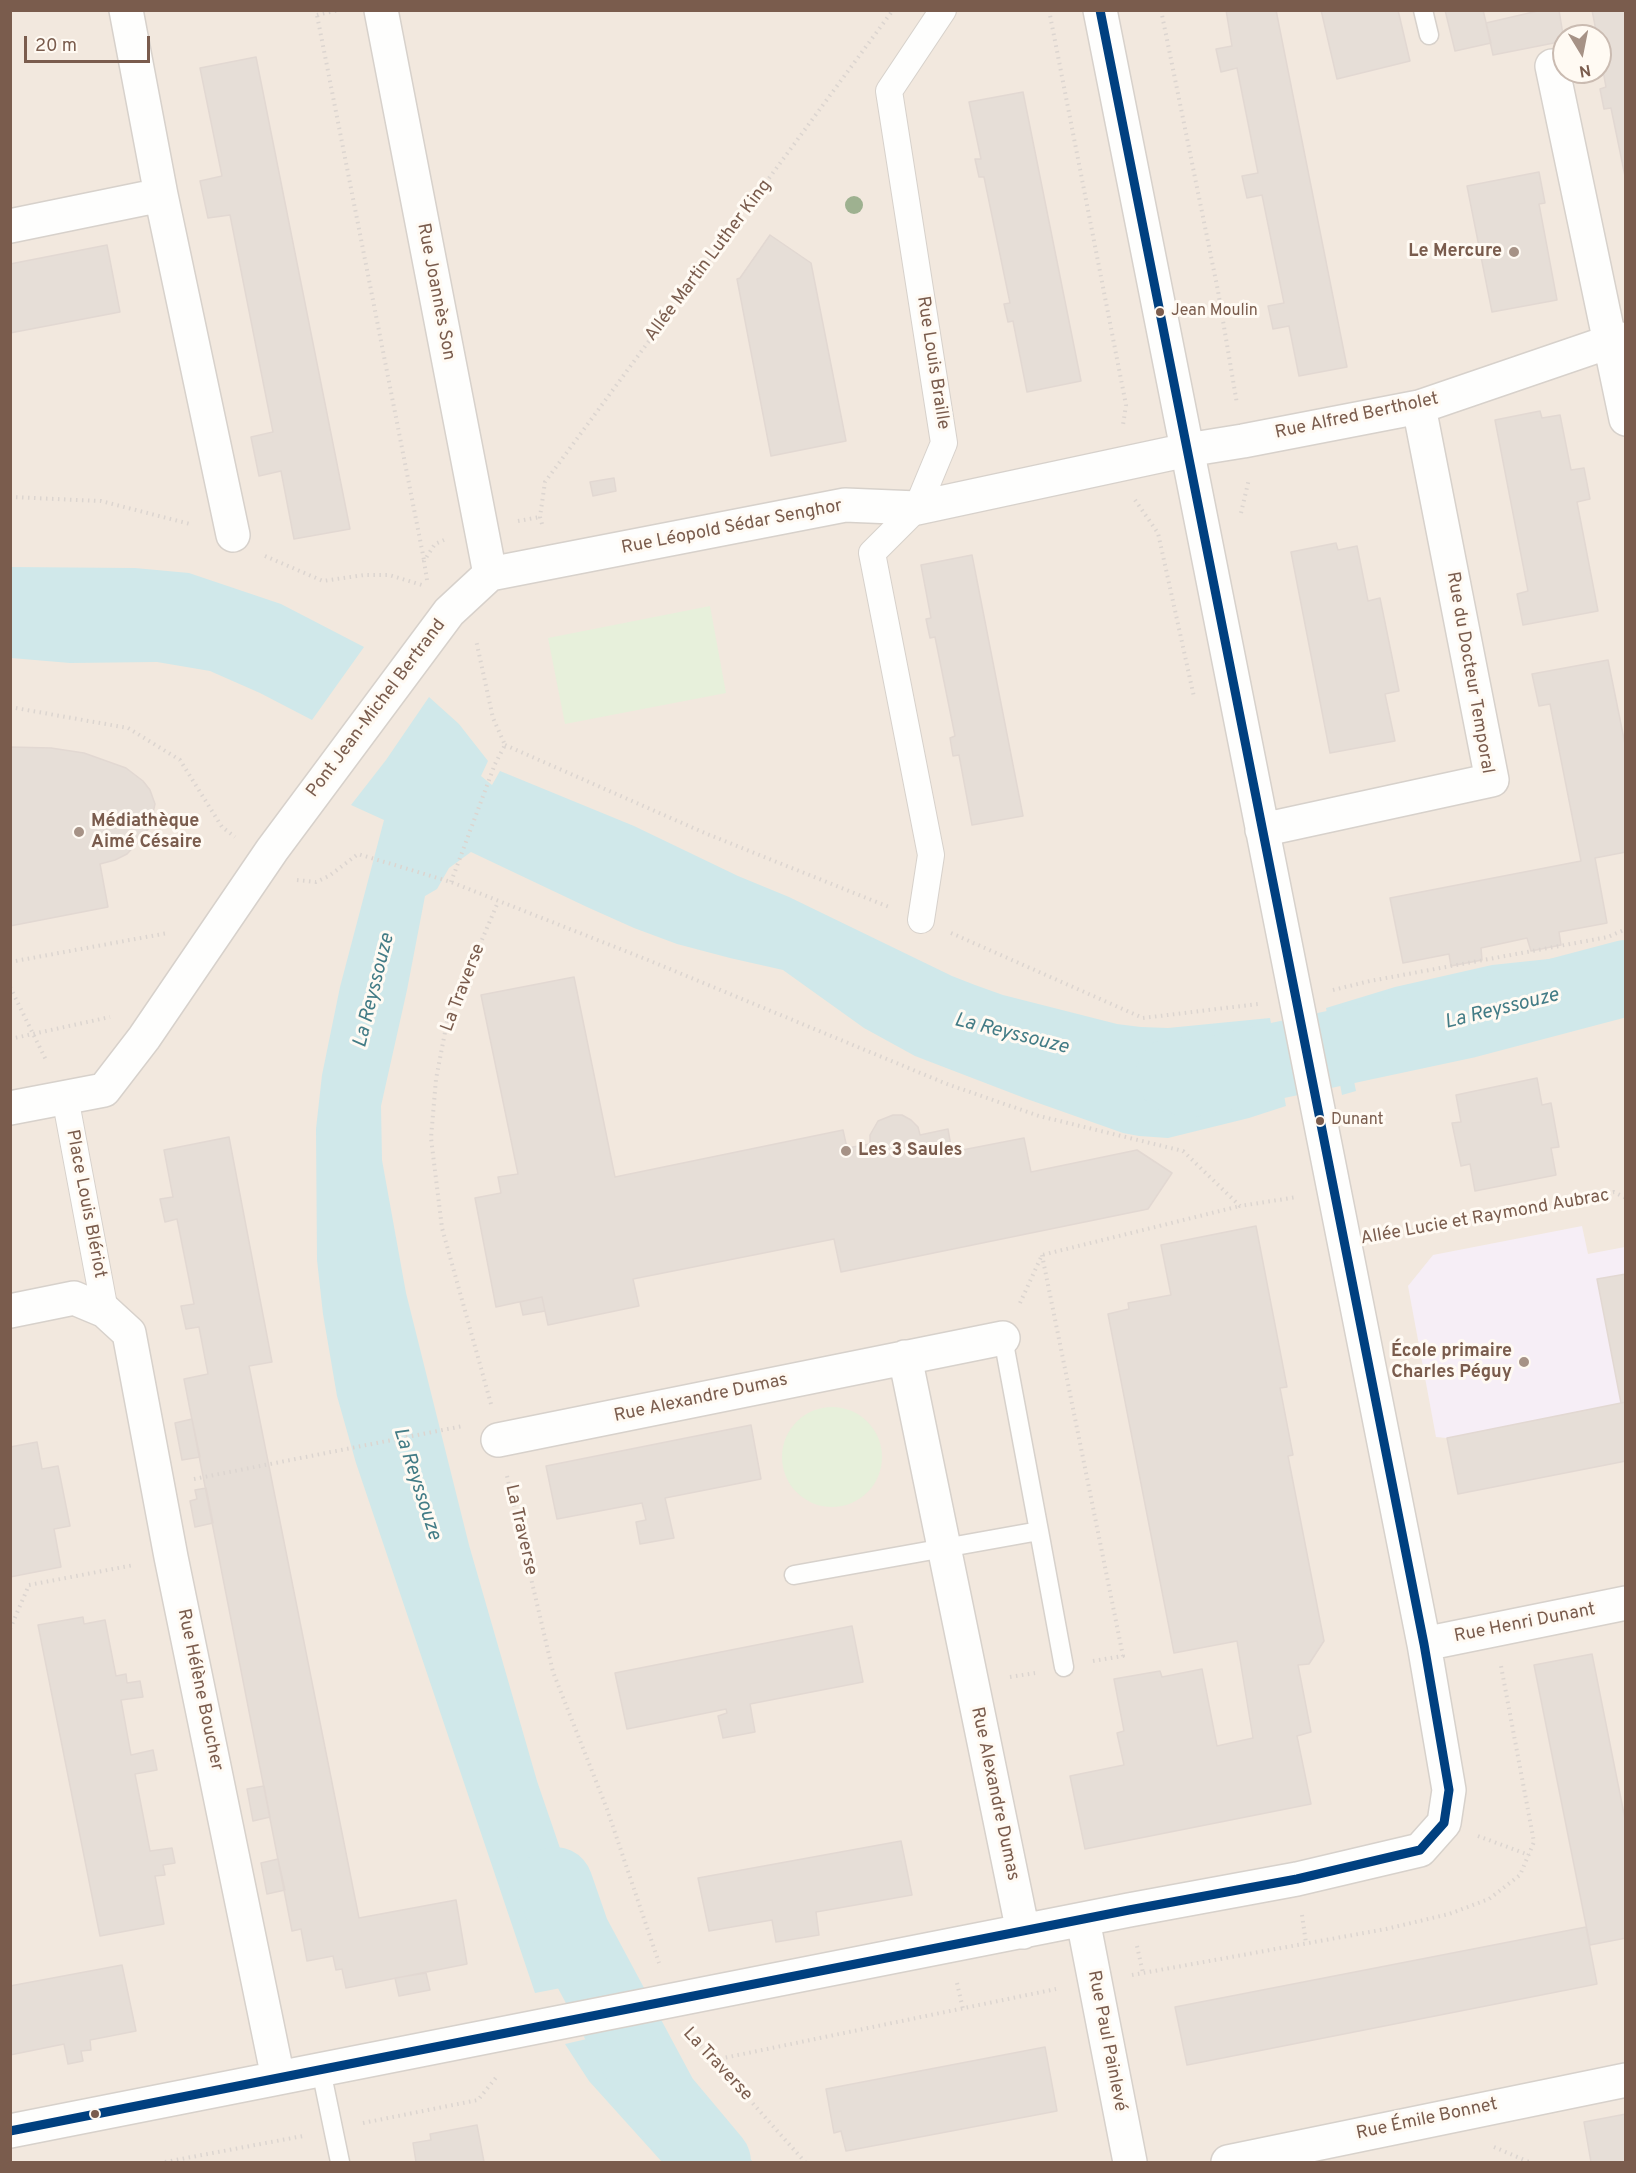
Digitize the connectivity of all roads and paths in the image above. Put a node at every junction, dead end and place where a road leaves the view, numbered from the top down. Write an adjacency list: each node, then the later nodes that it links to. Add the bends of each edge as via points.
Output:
1 (126, 10): 13 (street)
2 (339, 10): 10 (path)
3 (381, 10): 24 (street, Rue Joannès Son)
4 (893, 10): 22 (path, Allée Martin Luther King, via 545,482)
5 (943, 10): 21 (street, Rue Louis Braille, via 889,90 944,443)
6 (1049, 10): 20 (path, via 1126,405 1121,439)
7 (1100, 10): 19 (street)
8 (1161, 10): 18 (path, via 1218,291)
9 (1423, 10): 11 (lane)
10 (316, 13): 26 (path)
11 (1429, 35)
12 (1556, 84): 15 (street)
13 (161, 195): 14 (street); 25 (street)
14 (10, 225)
15 (1617, 340): 16 (street, Rue Alfred Bertholet); 17 (street)
16 (1419, 407): 18 (street, Rue Alfred Bertholet); 33 (street, Rue du Docteur Temporal, via 1492,780)
17 (1626, 419)
18 (1243, 441): 19 (street, Rue Alfred Bertholet); 23 (path, via 1250,475)
19 (1187, 450): 20 (street, Rue Léopold Sédar Senghor); 33 (street)
20 (1126, 463): 21 (street, Rue Léopold Sédar Senghor); 30 (path, via 1134,500 1158,533)
21 (916, 508): 27 (street, Rue Léopold Sédar Senghor, via 845,505); 37 (street, Rue Louis Braille, via 872,553 931,855)
22 (540, 517)
23 (1242, 521)
24 (481, 529): 26 (path, via 461,532 435,544); 27 (street, Rue Joannès Son)
25 (233, 535)
26 (424, 561): 28 (path)
27 (490, 574): 34 (street, Pont Jean-Michel Bertrand, via 449,612)
28 (428, 587)
29 (476, 639): 32 (path, via 493,718)
30 (1196, 705)
31 (10, 707): 34 (path, via 128,728 180,760 222,827)
32 (505, 745): 35 (path); 37 (path, via 707,834)
33 (1262, 831): 42 (street)
34 (268, 856): 35 (path, via 298,880 316,882 358,854); 38 (street, Pont Jean-Michel Bertrand)
35 (448, 882): 36 (path)
36 (498, 902): 47 (path, via 947,1084 1039,1116 1184,1151); 55 (path, La Traverse, via 447,1022 435,1079 431,1138 442,1228 489,1391)
37 (921, 921): 42 (path, via 1143,1018)
38 (220, 925): 40 (path); 43 (street, Pont Jean-Michel Bertrand, via 104,1090)
39 (1626, 929): 42 (path, via 1608,937 1370,981)
40 (10, 962)
41 (10, 987): 43 (path)
42 (1295, 999): 45 (street)
43 (65, 1097): 44 (street); 51 (street, Place Louis Blériot)
44 (10, 1108)
45 (1334, 1192): 47 (path); 48 (street)
46 (1626, 1198): 48 (path, Allée Lucie et Raymond Aubrac, via 1614,1192)
47 (1240, 1206): 49 (path)
48 (1344, 1244): 63 (street)
49 (1042, 1255): 52 (path); 64 (path, via 1123,1656)
50 (10, 1311): 51 (street, Rue Hélène Boucher, via 74,1298)
51 (105, 1311): 56 (street, Rue Hélène Boucher, via 129,1333)
52 (1004, 1338): 53 (street, Rue Alexandre Dumas); 57 (lane)
53 (905, 1357): 55 (street, Rue Alexandre Dumas); 58 (street, Rue Alexandre Dumas)
54 (467, 1425): 56 (path)
55 (498, 1440): 70 (path, La Traverse, via 554,1672 607,1809)
56 (158, 1486): 59 (street, Rue Hélène Boucher)
57 (1039, 1531): 58 (lane); 64 (lane)
58 (944, 1550): 60 (lane); 65 (street, Rue Alexandre Dumas)
59 (171, 1557): 62 (path, via 29,1585); 72 (street, Rue Hélène Boucher)
60 (794, 1575)
61 (1626, 1603): 63 (street, Rue Henri Dunant)
62 (10, 1629)
63 (1424, 1644): 66 (street, via 1449,1790)
64 (1064, 1667): 65 (path)
65 (972, 1685): 69 (street, Rue Alexandre Dumas)
66 (1444, 1822): 67 (path); 68 (street, via 1420,1850 1297,1879)
67 (1529, 1855)
68 (1083, 1920): 69 (street); 77 (street, Rue Paul Painlevé)
69 (1023, 1932): 70 (street)
70 (672, 2001): 71 (street); 76 (path, La Traverse, via 679,2024)
71 (321, 2070): 72 (street); 75 (lane)
72 (278, 2078): 74 (street)
73 (1626, 2080): 78 (street, Rue Émile Bonnet)
74 (10, 2132)
75 (340, 2163)
76 (805, 2163)
77 (1130, 2163)
78 (1228, 2163)

